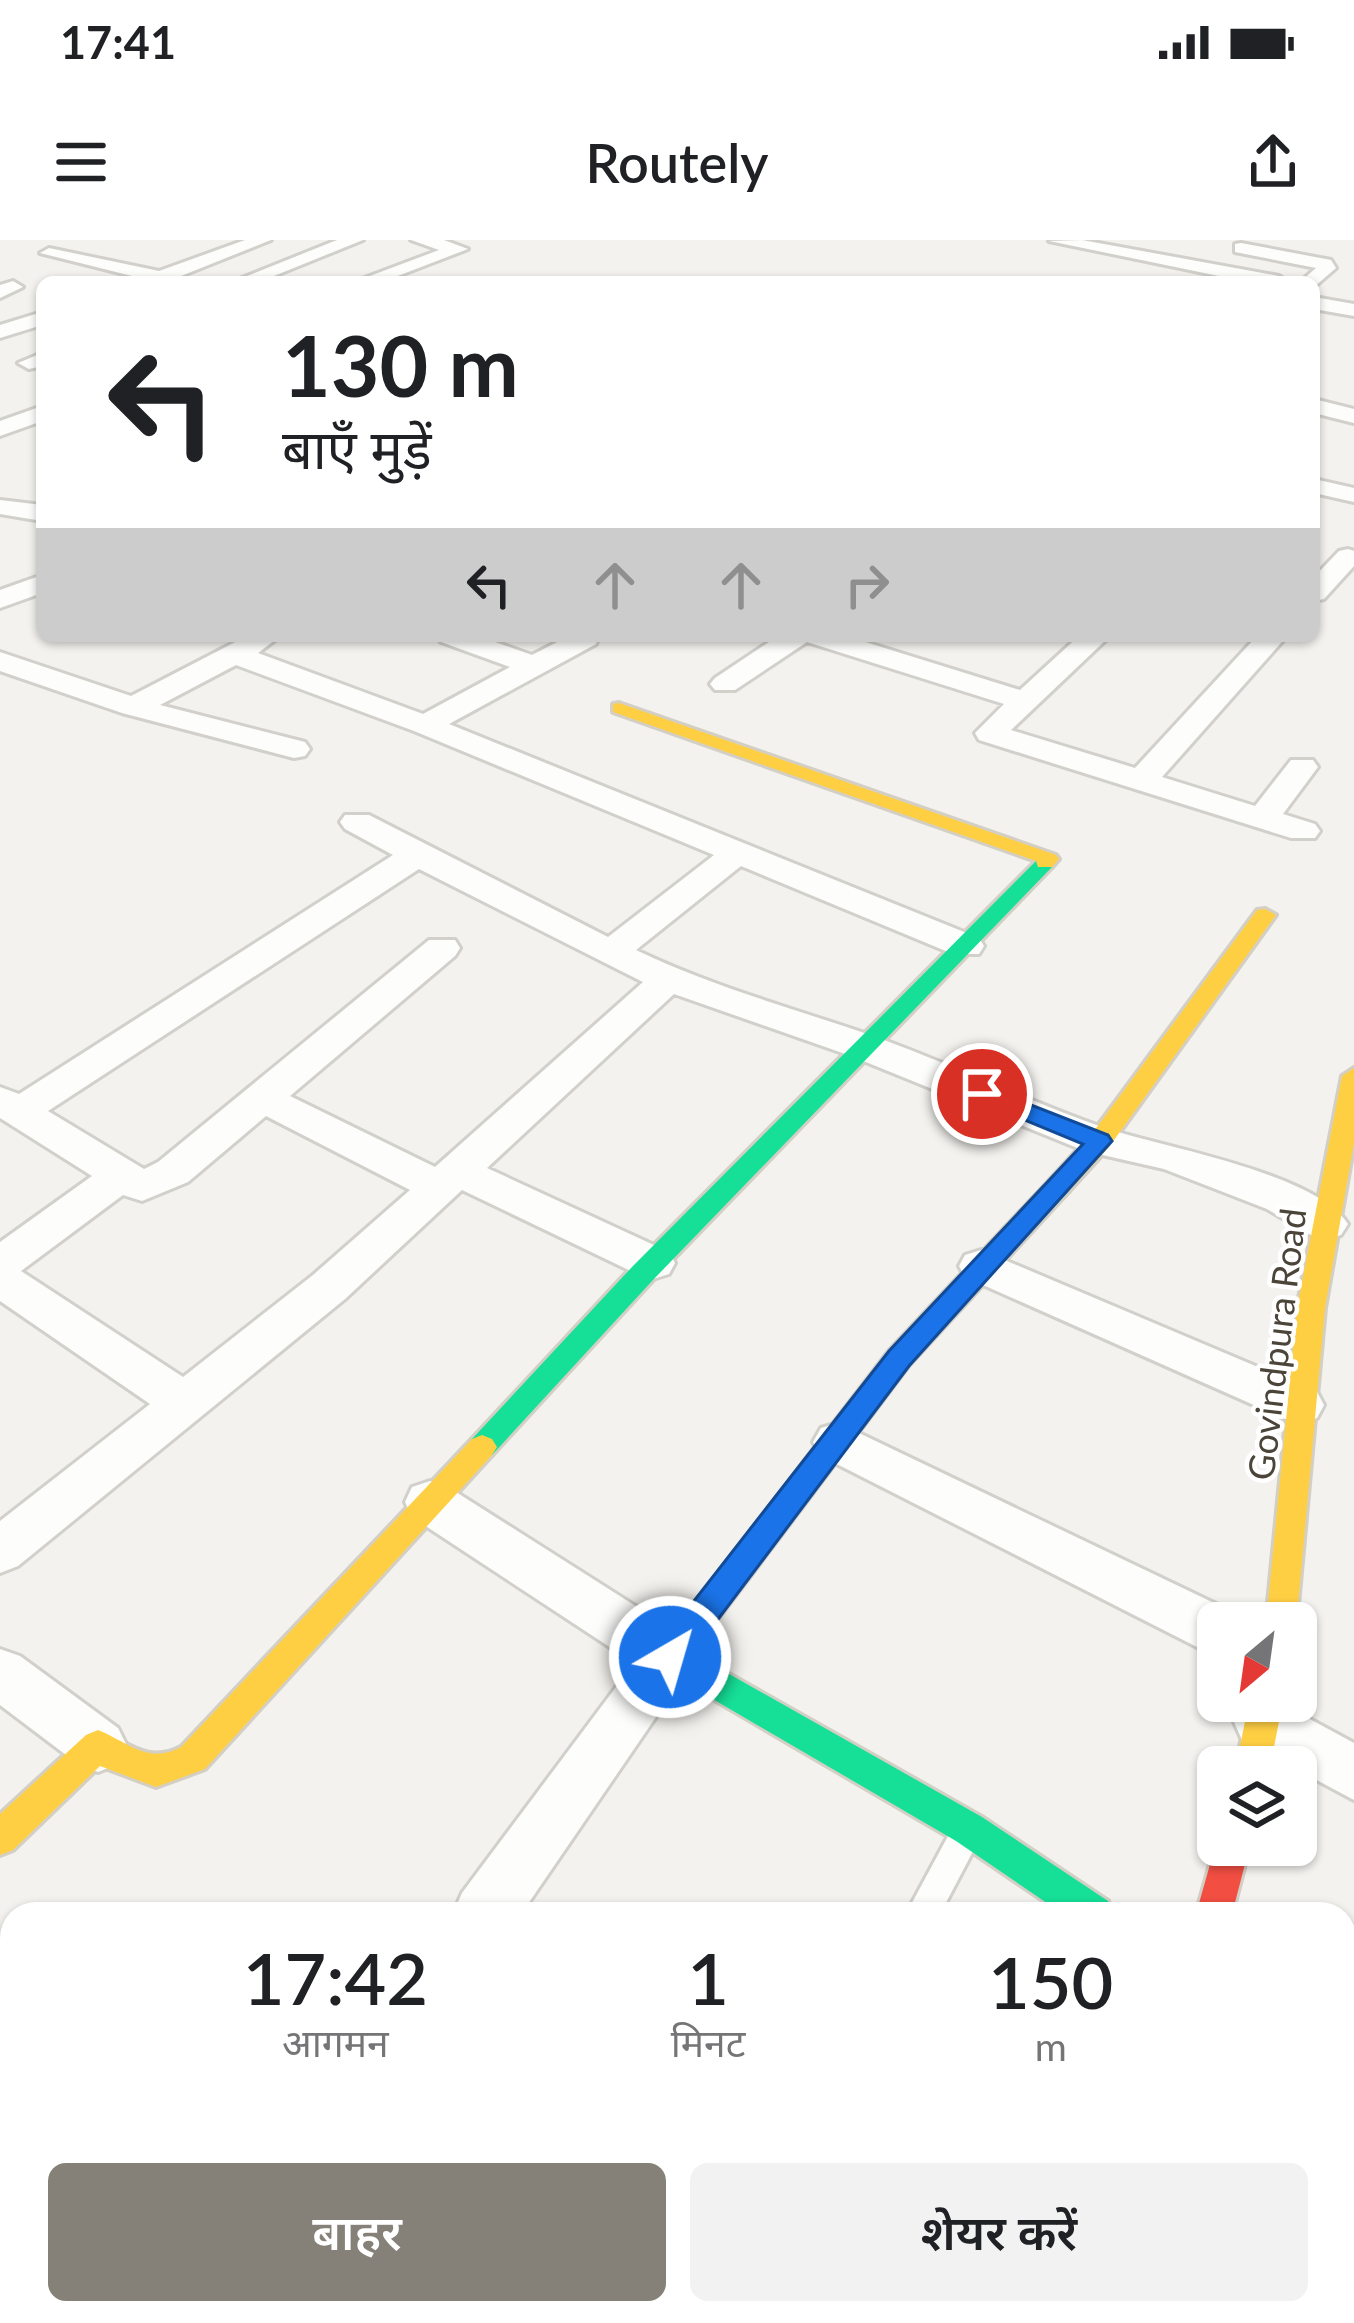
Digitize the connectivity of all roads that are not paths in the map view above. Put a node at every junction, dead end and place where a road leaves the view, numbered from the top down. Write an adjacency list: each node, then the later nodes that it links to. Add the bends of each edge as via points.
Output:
1 (262, 240): 10 (street)
2 (354, 240): 11 (street)
3 (420, 240): 12 (street, via 459,249)
4 (1058, 241): 13 (street)
5 (1217, 244): 14 (street, via 1324,264)
6 (126, 247): 8 (street)
7 (50, 253): 8 (street)
8 (88, 261): 9 (street)
9 (154, 276)
10 (180, 276)
11 (258, 276)
12 (381, 276)
13 (1247, 276)
14 (1317, 276)
15 (36, 320): 16 (street)
16 (0, 332)
17 (1320, 408): 19 (street)
18 (36, 414): 20 (street)
19 (1354, 416)
20 (0, 429)
21 (1320, 486): 22 (street)
22 (1354, 495)
23 (0, 507): 24 (street)
24 (36, 512)
25 (1320, 552): 26 (street)
26 (1351, 557): 28 (street)
27 (36, 585): 29 (street)
28 (1320, 587)
29 (0, 600)
30 (258, 642): 37 (street)
31 (468, 642): 39 (street)
32 (579, 642): 39 (street)
33 (787, 642): 40 (street)
34 (837, 642): 41 (street)
35 (1089, 642): 41 (street)
36 (1268, 642): 47 (street)
37 (234, 655): 42 (street); 44 (street)
38 (0, 661): 42 (street)
39 (534, 666): 44 (street)
40 (725, 684)
41 (1022, 700): 47 (street, via 990,733)
42 (133, 707): 45 (street)
43 (619, 708): 54 (street, via 1049,859)
44 (425, 724): 51 (street)
45 (294, 748)
46 (1303, 767): 48 (street)
47 (1140, 782): 48 (street)
48 (1262, 819): 50 (street)
49 (357, 821): 52 (street)
50 (1303, 831)
51 (736, 854): 54 (street); 56 (street)
52 (417, 855): 56 (street); 61 (street)
53 (1265, 915): 62 (street)
54 (966, 946): 58 (street)
55 (442, 949): 60 (street)
56 (611, 952): 57 (street)
57 (668, 980): 58 (street); 64 (street)
58 (865, 1047): 62 (street); 66 (street)
59 (1354, 1076): 65 (street, Govindpura Road)
60 (262, 1099): 63 (street, via 173,1172 142,1187); 64 (street)
61 (10, 1106): 63 (street)
62 (1100, 1141): 65 (street, via 1174,1157); 68 (street)
63 (122, 1175): 67 (street)
64 (448, 1179): 66 (street); 70 (street)
65 (1326, 1224): 71 (street, Govindpura Road)
66 (653, 1263): 73 (street)
67 (0, 1264)
68 (981, 1266): 71 (street); 72 (street)
69 (0, 1279): 70 (street)
70 (185, 1402): 74 (street)
71 (1300, 1405): 75 (street, Govindpura Road)
72 (838, 1442): 76 (street); 77 (street)
73 (430, 1502): 77 (street); 80 (street, via 187,1765 145,1774)
74 (0, 1551)
75 (1284, 1602)
76 (1197, 1621)
77 (670, 1657): 82 (street); 85 (street)
78 (0, 1673): 80 (street)
79 (1260, 1730): 81 (street)
80 (98, 1746): 83 (street)
81 (1354, 1774)
82 (969, 1828): 86 (lane); 87 (street)
83 (0, 1838)
84 (1227, 1866): 88 (street)
85 (493, 1902)
86 (929, 1902)
87 (1077, 1902)
88 (1217, 1902)

